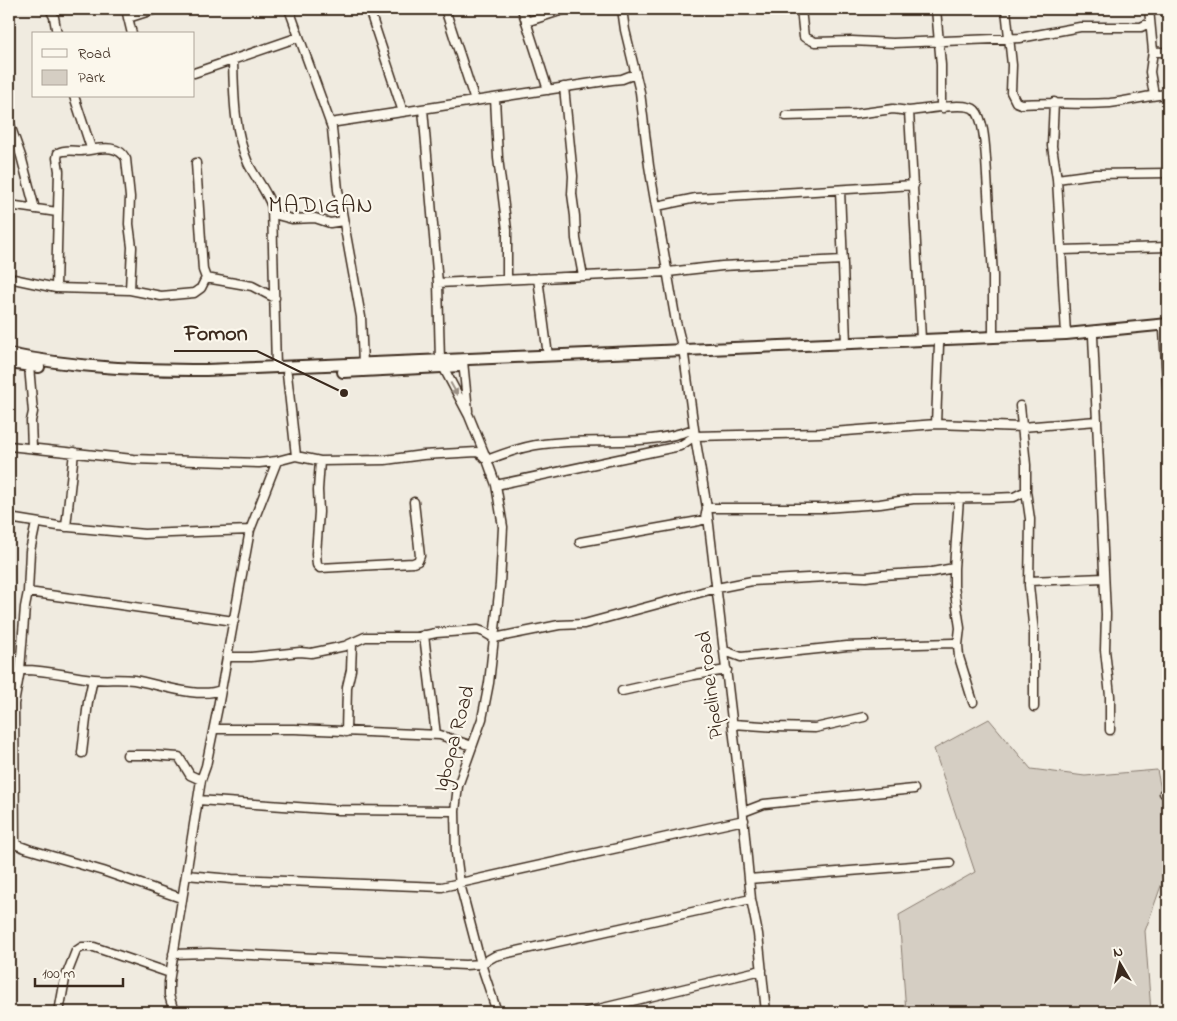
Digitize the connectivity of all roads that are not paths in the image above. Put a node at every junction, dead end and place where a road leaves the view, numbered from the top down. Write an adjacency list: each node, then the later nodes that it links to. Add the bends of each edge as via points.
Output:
1 (50, 9): 17 (street)
2 (126, 9): 14 (street)
3 (156, 9): 14 (street)
4 (289, 9): 19 (street)
5 (369, 9): 38 (street)
6 (445, 9): 33 (street)
7 (522, 9): 15 (street)
8 (566, 9): 15 (street)
9 (622, 9): 26 (street, Pipeline road)
10 (801, 9): 21 (street, via 804,37 812,42)
11 (936, 9): 21 (street)
12 (1006, 9): 20 (street)
13 (1149, 9): 16 (street)
14 (128, 18): 18 (street)
15 (526, 22): 28 (street)
16 (1149, 24): 20 (street, via 1141,27 1080,27 1032,37); 22 (street)
17 (57, 32)
18 (132, 32)
19 (299, 37): 24 (street); 41 (street)
20 (1009, 38): 21 (street); 34 (street, via 1012,97 1021,104)
21 (939, 40): 35 (street)
22 (1153, 51): 23 (street); 30 (street, via 1150,72)
23 (1168, 54)
24 (233, 61): 25 (street); 52 (street, via 234,110 242,146 270,199)
25 (195, 74)
26 (635, 74): 27 (street, via 622,79); 49 (street, Pipeline road)
27 (564, 87): 28 (street); 58 (street, via 576,240)
28 (548, 90): 32 (street)
29 (1168, 94): 30 (street)
30 (1154, 95): 34 (street, via 1112,102)
31 (75, 98): 42 (street)
32 (496, 98): 33 (street); 62 (street, via 498,158 507,230)
33 (476, 101): 36 (street)
34 (1054, 102): 45 (street, via 1052,146)
35 (943, 108): 37 (street); 70 (street, via 971,106 982,126 993,268)
36 (423, 110): 38 (street); 63 (street)
37 (909, 111): 39 (street, via 893,109 856,114); 46 (street)
38 (403, 112): 41 (street)
39 (786, 116)
40 (9, 122): 50 (street)
41 (330, 122): 53 (street)
42 (91, 148): 51 (street, via 58,153); 65 (street, via 109,148 124,154 126,159 132,246)
43 (196, 163): 60 (street)
44 (1168, 173): 45 (street, via 1094,174)
45 (1057, 179): 55 (street)
46 (914, 185): 47 (street); 71 (street)
47 (840, 190): 49 (street, via 696,198); 56 (street)
48 (9, 205): 50 (street)
49 (657, 206): 57 (street, Pipeline road)
50 (35, 209): 51 (street)
51 (57, 212): 64 (street)
52 (273, 214): 53 (street, via 292,219 316,218 330,223); 66 (street)
53 (343, 221): 79 (street, via 361,317)
54 (1168, 247): 55 (street)
55 (1062, 250): 68 (street)
56 (843, 260): 57 (street); 72 (street)
57 (668, 272): 58 (street); 74 (street, Pipeline road)
58 (583, 276): 61 (street)
59 (9, 278): 64 (street)
60 (206, 278): 65 (street, via 194,293 161,296); 66 (street, via 252,286)
61 (538, 278): 62 (street); 76 (street)
62 (507, 279): 63 (street)
63 (438, 283): 80 (street)
64 (56, 288): 65 (street)
65 (130, 290)
66 (275, 298): 82 (street)
67 (1167, 327): 68 (main road); 69 (main road); 84 (street)
68 (1066, 334): 70 (main road)
69 (1093, 336): 73 (main road); 89 (street)
70 (993, 337): 71 (main road)
71 (920, 339): 72 (main road)
72 (846, 342): 74 (main road)
73 (939, 344): 74 (main road); 90 (street)
74 (684, 352): 76 (main road); 78 (main road); 92 (street, Pipeline road)
75 (9, 354): 82 (main road, via 73,365 152,370)
76 (548, 356): 78 (main road)
77 (9, 363): 81 (main road)
78 (464, 363): 80 (main road); 87 (street)
79 (363, 364): 80 (main road); 82 (main road)
80 (441, 364): 83 (main road); 87 (street, one-way to 87)
81 (29, 366): 83 (main road, via 151,377); 95 (street)
82 (276, 368)
83 (287, 374): 97 (street)
84 (1168, 399)
85 (1020, 406): 91 (street)
86 (1168, 414): 88 (street)
87 (469, 416): 98 (street, Igbopa Road)
88 (1168, 418): 93 (street)
89 (1097, 421): 91 (street); 112 (street)
90 (936, 424): 91 (street); 92 (street, via 820,433)
91 (1022, 427): 102 (street)
92 (695, 433): 98 (street, via 653,440 542,444); 101 (street, via 680,446); 105 (street, Pipeline road)
93 (1168, 438)
94 (9, 446): 95 (street)
95 (32, 448): 96 (street)
96 (74, 452): 99 (street, via 133,459); 108 (street)
97 (296, 456): 99 (street); 100 (street)
98 (487, 460): 100 (street, via 477,452 385,460); 101 (street, Igbopa Road)
99 (277, 461): 109 (street)
100 (320, 461): 104 (street, via 316,554 320,568 418,561)
101 (496, 485): 118 (street, Igbopa Road, via 503,527)
102 (1026, 492): 103 (street, via 1014,497); 113 (street, via 1030,519)
103 (959, 498): 105 (street, via 824,508); 111 (street)
104 (414, 502)
105 (707, 508): 110 (street, via 705,518 699,521); 114 (street, Pipeline road)
106 (9, 518): 107 (street)
107 (36, 522): 108 (street); 115 (street, via 30,550)
108 (66, 526): 109 (street, via 144,534)
109 (250, 530): 116 (street)
110 (580, 542)
111 (954, 568): 114 (street, via 866,577 752,581); 120 (street, via 960,628)
112 (1104, 578): 113 (street); 133 (street)
113 (1029, 581): 129 (street, via 1034,633)
114 (717, 588): 118 (street, via 584,624 560,625); 121 (street, Pipeline road)
115 (28, 592): 116 (street); 123 (street, via 24,606)
116 (234, 621): 122 (street)
117 (424, 635): 118 (street, via 478,630); 119 (street, via 365,637); 135 (street)
118 (494, 638): 136 (street, Igbopa Road, via 482,719)
119 (352, 644): 122 (street, via 311,653); 134 (street)
120 (958, 645): 121 (street, via 848,646 741,657); 128 (street)
121 (725, 651): 124 (street, Pipeline road)
122 (227, 657): 126 (street)
123 (20, 670): 125 (street, via 44,670); 148 (street, via 14,711 17,845)
124 (727, 670): 127 (street); 131 (street, Pipeline road)
125 (93, 679): 126 (street, via 127,679 165,688 210,693); 137 (street)
126 (221, 690): 132 (street)
127 (622, 691)
128 (973, 702)
129 (1034, 707)
130 (864, 717): 131 (street, via 815,728)
131 (733, 724): 143 (street, Pipeline road)
132 (214, 730): 134 (street); 139 (street)
133 (1110, 730)
134 (346, 732): 135 (street)
135 (436, 735): 136 (street)
136 (472, 746): 142 (street, Igbopa Road, via 458,786)
137 (82, 753)
138 (127, 756): 139 (street, via 179,758 190,775)
139 (201, 780): 141 (street)
140 (914, 789): 143 (street, via 764,804)
141 (198, 800): 142 (street, via 339,810); 145 (street)
142 (455, 811): 147 (street, Igbopa Road)
143 (743, 816): 146 (street, Pipeline road); 147 (street)
144 (950, 863): 146 (street)
145 (186, 875): 147 (street, via 442,887); 148 (street)
146 (749, 879): 149 (street, Pipeline road)
147 (460, 884): 151 (street, Igbopa Road)
148 (181, 898): 150 (street)
149 (751, 899): 151 (street, via 494,956); 152 (street, Pipeline road)
150 (173, 954): 151 (street); 153 (street)
151 (481, 964): 156 (street, Igbopa Road)
152 (762, 970): 157 (street); 158 (street, Pipeline road)
153 (170, 973): 154 (street, via 94,947 82,947 76,951 66,975); 155 (street, via 169,995)
154 (60, 1012)
155 (174, 1012)
156 (497, 1012)
157 (586, 1012)
158 (766, 1012)

